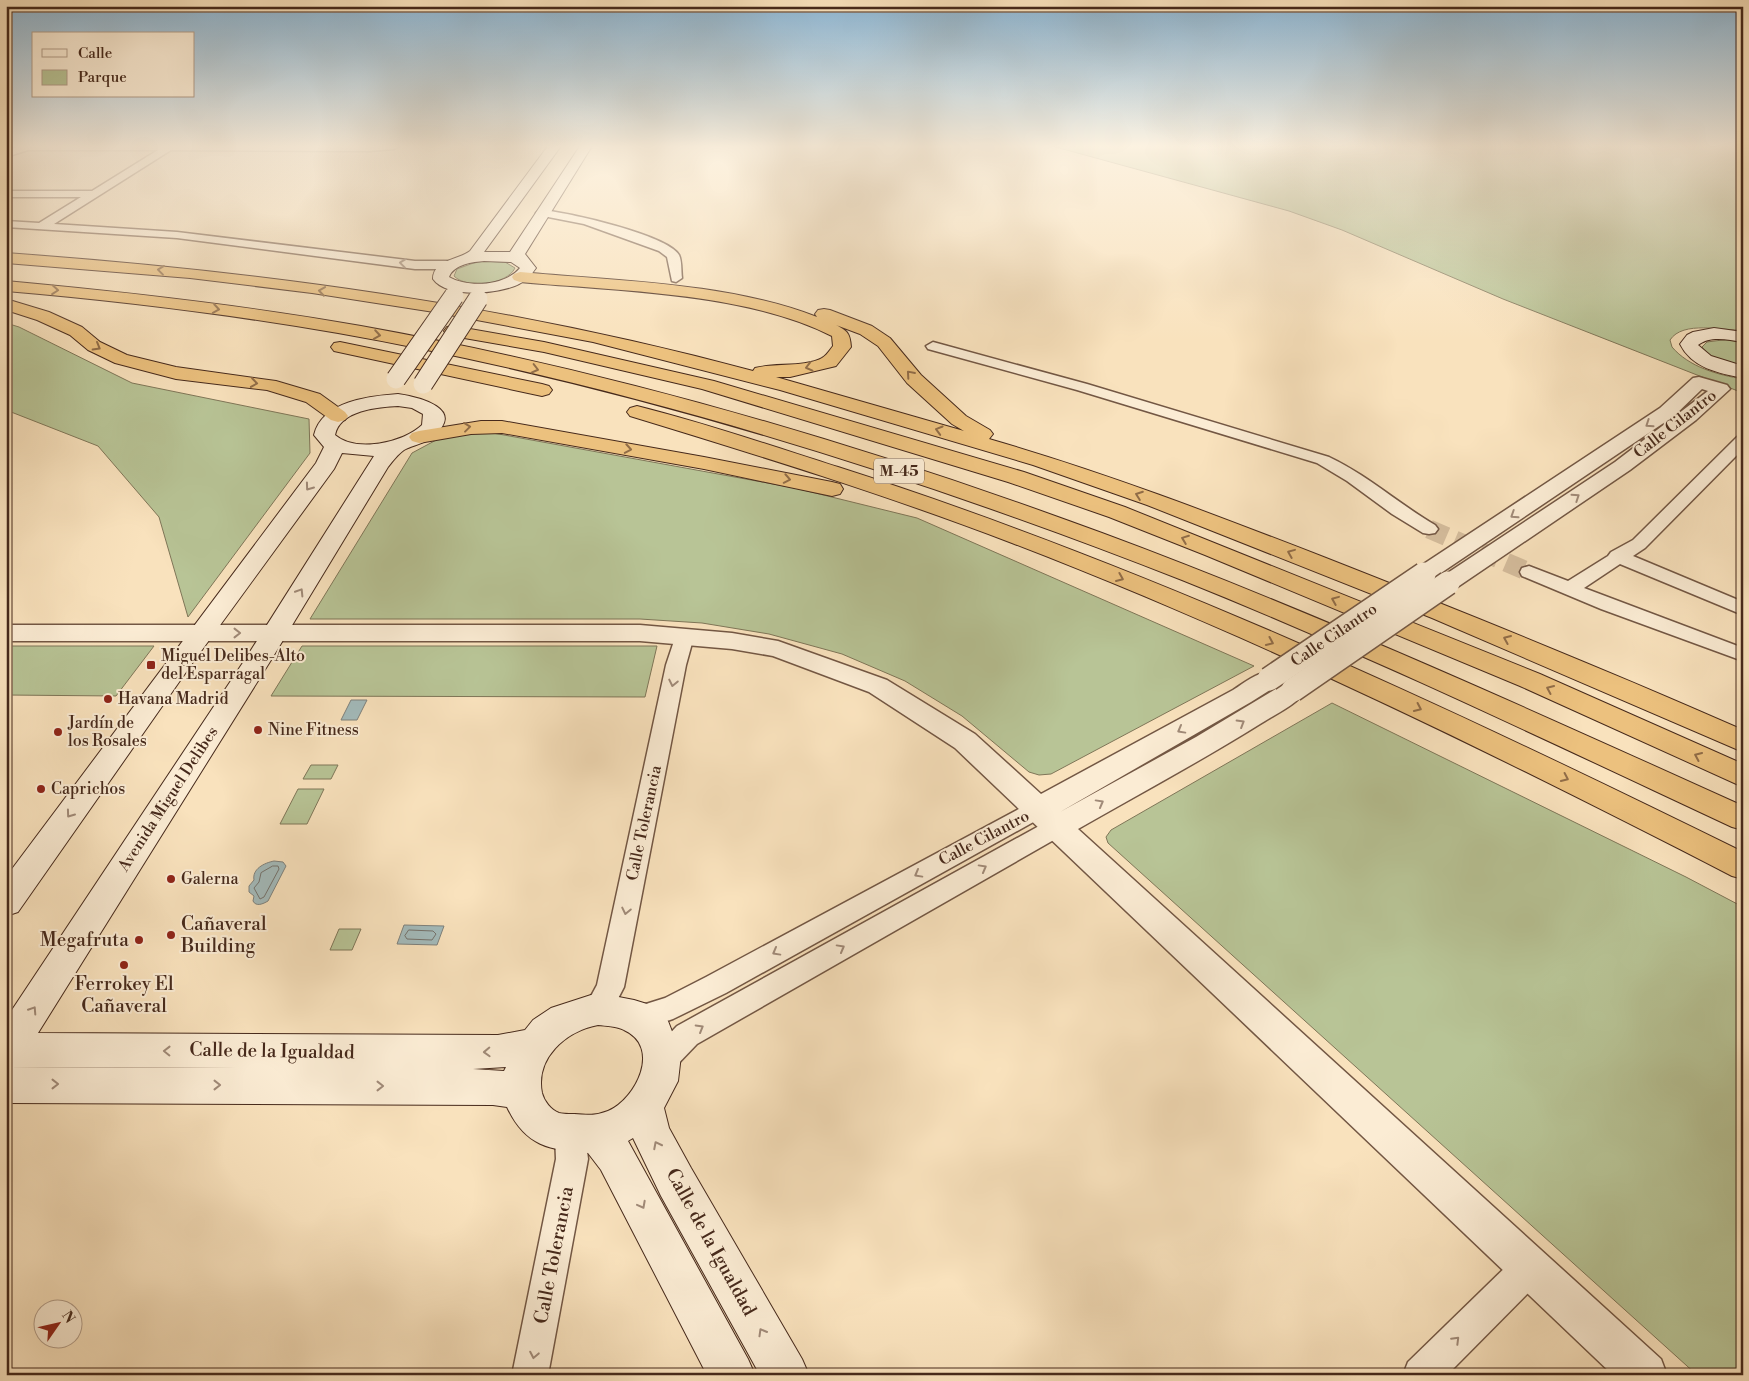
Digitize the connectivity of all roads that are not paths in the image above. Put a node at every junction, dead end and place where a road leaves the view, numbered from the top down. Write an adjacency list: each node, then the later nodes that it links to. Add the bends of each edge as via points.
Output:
1 (67, 210): 6 (street)
2 (509, 210): 9 (main road)
3 (544, 210): 4 (main road)
4 (542, 213): 12 (main road, via 517,254); 14 (street, via 592,224 663,248 672,256)
5 (6, 224): 6 (street)
6 (42, 226): 11 (street, one-way to 6, via 415,265 168,234)
7 (6, 254): 10 (highway)
8 (6, 258): 10 (highway)
9 (469, 259): 11 (main road); 12 (main road, via 491,256)
10 (89, 263): 19 (highway, one-way to 10, via 264,282)
11 (451, 264): 17 (main road, via 441,274 441,279)
12 (523, 268): 16 (main road); 22 (highway, one-way to 22, via 785,311 822,323 841,334 842,347 829,362 790,371 762,372 638,344); 35 (highway, one-way to 12, via 959,420 914,379 884,342 866,330 829,315 724,291 648,281 569,276)
13 (6, 270): 35 (highway, M-45, via 233,294 544,347 707,385)
14 (676, 278)
15 (6, 286): 34 (highway, M-45, one-way to 34, via 206,307 399,338 699,409)
16 (492, 286): 17 (main road); 26 (main road, bridge, via 478,300)
17 (454, 291): 28 (main road, bridge, via 396,379)
18 (6, 302): 20 (highway); 29 (highway, one-way to 29, via 76,331 94,346 121,358 176,373 269,385 313,398)
19 (405, 303): 22 (highway); 35 (highway, via 588,342 729,379 897,431 999,467)
20 (214, 326)
21 (1742, 337): 25 (main road, via 1700,336 1692,339 1690,344 1697,355 1708,361)
22 (619, 343): 35 (highway, one-way to 22, via 790,386)
23 (321, 344): 27 (highway)
24 (933, 346): 36 (street, via 1100,392 1323,460 1345,471)
25 (1743, 372)
26 (420, 394): 28 (main road); 30 (main road, via 435,417 433,424)
27 (563, 394)
28 (375, 402): 29 (main road)
29 (338, 416): 32 (main road, via 326,429 325,435)
30 (419, 437): 33 (main road); 38 (highway, one-way to 38, via 462,428 502,427 704,463 868,498 1029,549)
31 (1743, 440): 37 (street, via 1639,544)
32 (335, 446): 33 (main road, via 362,451); 43 (main road, one-way to 43, via 326,464)
33 (395, 446): 44 (main road, Avenida Miguel Delibes, one-way to 33, via 379,464)
34 (856, 458): 38 (highway, via 820,454 628,410 850,478); 52 (highway, M-45, via 1084,535 1290,616)
35 (1017, 465): 47 (highway, one-way to 35, via 1489,631 1095,479); 50 (highway, M-45, one-way to 35, via 1512,673 1196,543)
36 (1428, 529)
37 (1618, 556): 40 (street); 41 (street)
38 (1075, 559): 53 (highway, one-way to 53, via 1416,707)
39 (1529, 572): 40 (street)
40 (1569, 589): 46 (street)
41 (1743, 609)
42 (6, 633): 43 (street)
43 (201, 633): 44 (street, one-way to 44); 54 (main road, one-way to 54)
44 (273, 633): 45 (street, via 622,633); 59 (main road, Avenida Miguel Delibes, one-way to 44)
45 (684, 636): 51 (street, via 778,649 878,686 965,741); 55 (street, Calle Tolerancia, one-way to 55, via 610,987)
46 (1743, 655)
47 (1584, 672): 48 (highway); 49 (highway)
48 (1743, 730)
49 (1743, 742)
50 (1743, 776)
51 (1048, 818): 51 (street, Calle Cilantro, one-way to 51, bridge, via 1177,761 1264,710 1651,445 1721,389 1699,382 1667,412 1269,679); 56 (street, Calle Cilantro, one-way to 56, via 673,1007); 58 (street, Calle Cilantro, one-way to 51, via 688,1035); 63 (street)
52 (1743, 819)
53 (1743, 866)
54 (6, 903)
55 (598, 1009): 56 (main road, via 627,1012); 57 (main road, via 557,1023)
56 (640, 1018): 58 (main road, via 660,1043)
57 (535, 1044): 59 (main road, Calle de la Igualdad, one-way to 59, via 498,1052); 60 (main road, via 521,1076)
58 (663, 1060): 61 (main road, via 655,1092)
59 (7, 1062): 60 (main road, Calle de la Igualdad, one-way to 60, via 493,1087)
60 (522, 1092): 62 (main road, via 527,1108 537,1121 552,1130)
61 (644, 1107): 62 (main road, via 615,1128); 66 (main road, Calle de la Igualdad, one-way to 61, via 676,1182 651,1133)
62 (584, 1134): 64 (street, Calle Tolerancia, one-way to 64, via 572,1159); 65 (main road, one-way to 65, via 615,1156)
63 (1529, 1268): 67 (street, one-way to 63); 68 (street)
64 (530, 1375)
65 (732, 1375)
66 (786, 1375)
67 (1421, 1375)
68 (1645, 1375)

